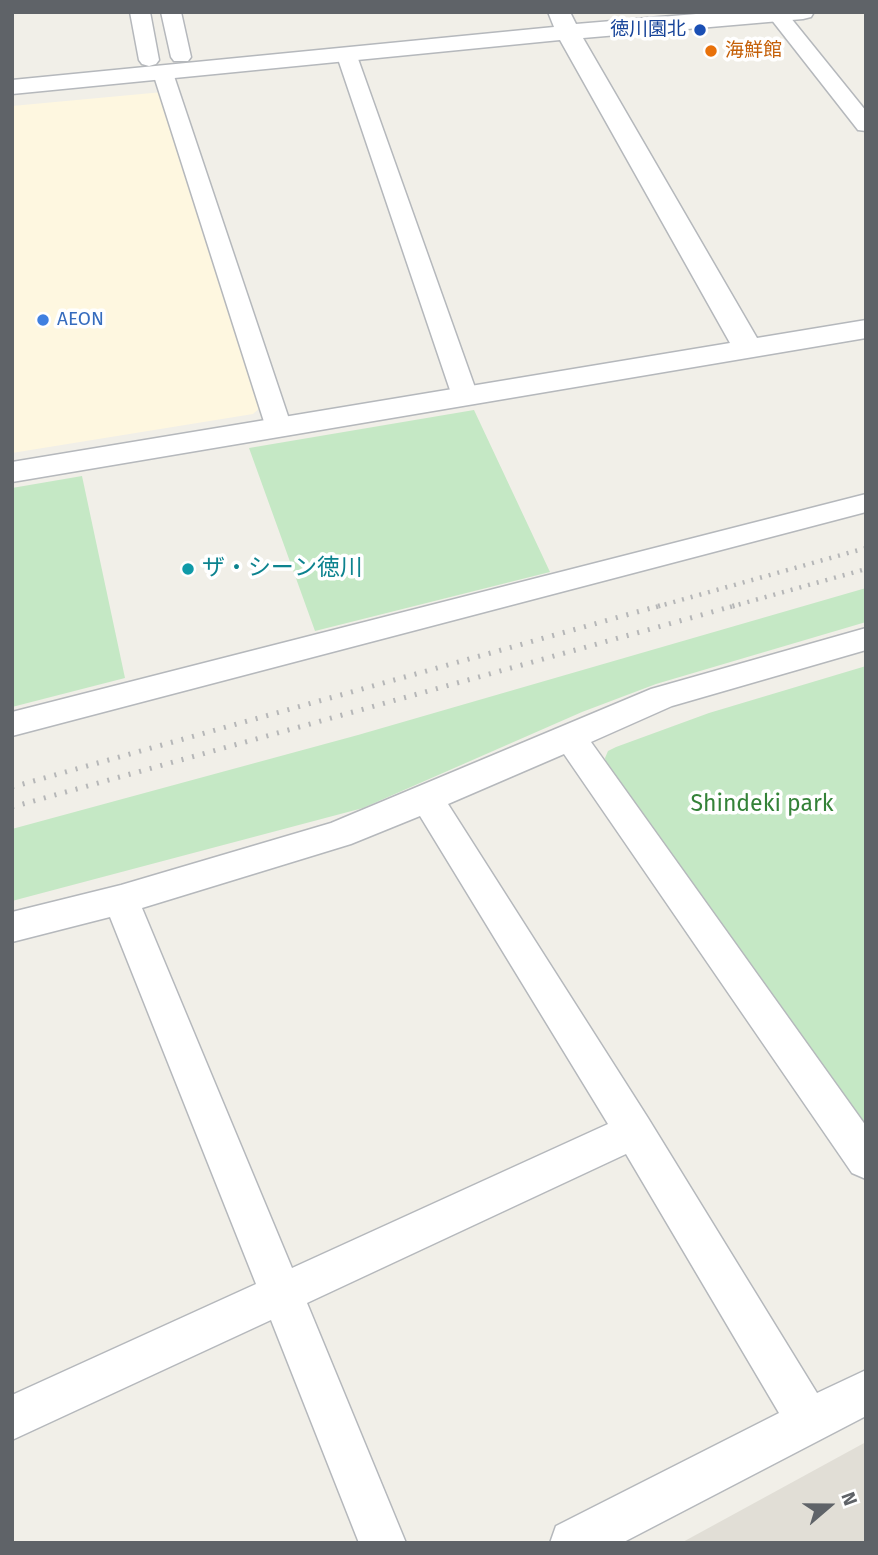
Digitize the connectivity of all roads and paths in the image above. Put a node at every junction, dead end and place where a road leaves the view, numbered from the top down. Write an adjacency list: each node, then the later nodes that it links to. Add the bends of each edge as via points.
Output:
1 (140, 12): 9 (street)
2 (171, 12): 8 (street)
3 (629, 12): 6 (street)
4 (803, 12): 5 (street)
5 (778, 15): 6 (street); 12 (street)
6 (564, 21): 7 (street); 8 (street); 14 (street)
7 (347, 56): 9 (street); 15 (street)
8 (181, 57): 9 (street)
9 (156, 67): 10 (street); 11 (street); 16 (street)
10 (12, 73)
11 (12, 87)
12 (866, 125)
13 (866, 329): 14 (street)
14 (748, 349): 15 (street)
15 (465, 396): 16 (street)
16 (279, 428): 17 (street)
17 (12, 472)
18 (866, 503): 20 (street)
19 (866, 639): 21 (street, via 662,697)
20 (12, 724)
21 (569, 736): 22 (street); 26 (street)
22 (426, 799): 23 (street, via 339,834); 25 (street)
23 (121, 900): 24 (street); 27 (street)
24 (12, 927)
25 (634, 1131): 27 (street); 30 (street)
26 (866, 1160)
27 (282, 1294): 29 (street); 31 (street)
28 (866, 1392): 30 (street)
29 (12, 1418)
30 (809, 1421): 32 (street)
31 (383, 1543)
32 (573, 1543)

